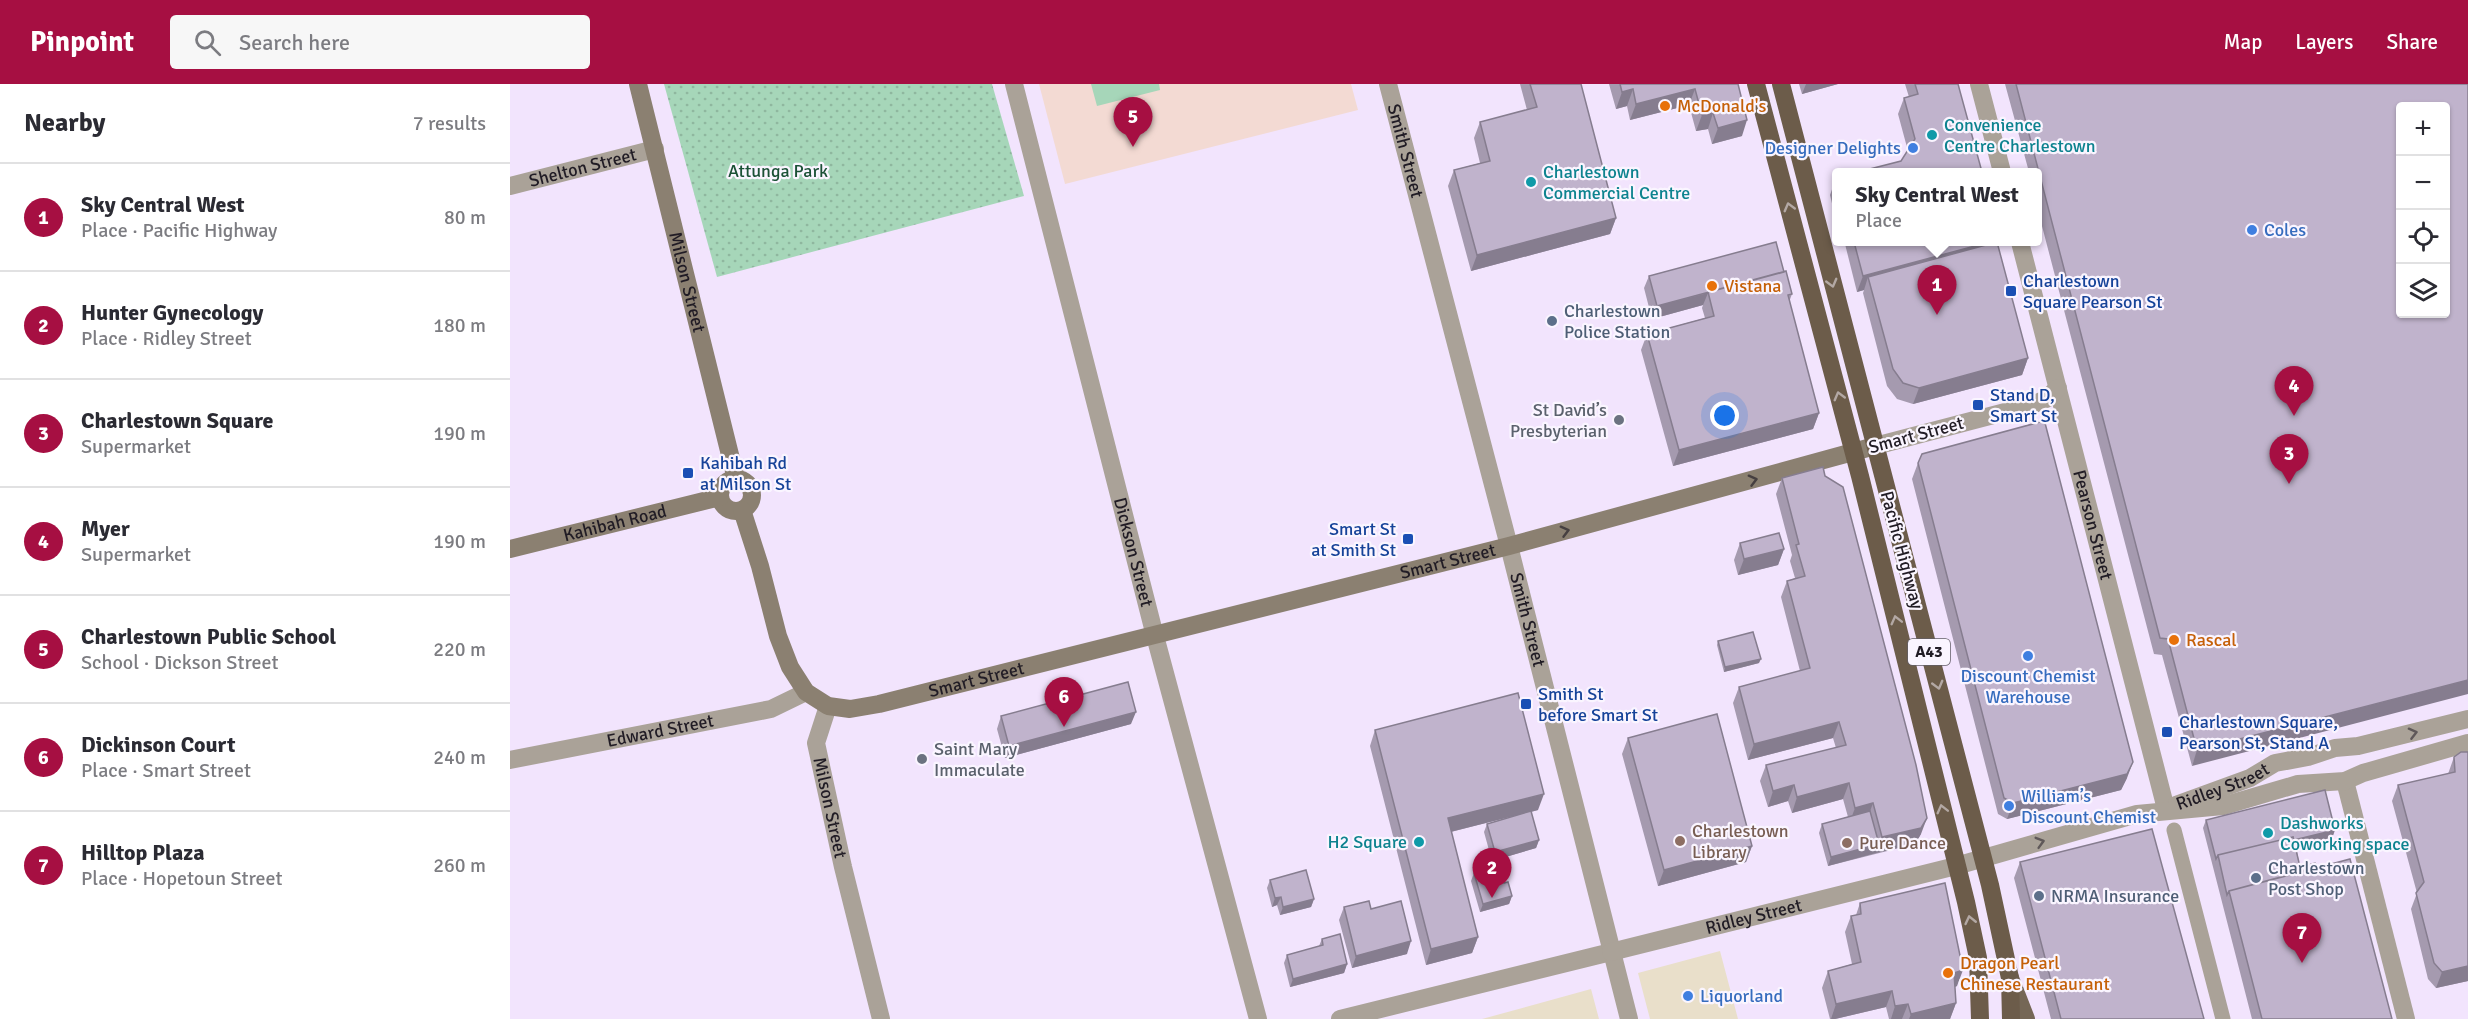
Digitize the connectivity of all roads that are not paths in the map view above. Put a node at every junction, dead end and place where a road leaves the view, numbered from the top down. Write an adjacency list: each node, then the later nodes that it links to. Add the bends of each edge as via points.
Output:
1 (638, 84): 7 (main road, Milson Street)
2 (1014, 84): 19 (street, Dickson Street)
3 (1388, 84): 17 (street, Smith Street)
4 (1756, 84): 13 (highway, Pacific Highway / A43, one-way to 4)
5 (1780, 84): 12 (highway, Pacific Highway / A43, one-way to 12)
6 (1979, 84): 8 (street)
7 (655, 149): 9 (street, Shelton Street); 14 (main road, Milson Street)
8 (2001, 168)
9 (510, 186)
10 (2020, 246): 11 (street, Pearson Street)
11 (2058, 388): 12 (street, Smart Street, via 2032,405); 30 (street, Pearson Street)
12 (1875, 446): 13 (main road, Smart Street); 32 (highway, Pacific Highway / A43, one-way to 32)
13 (1853, 452): 17 (main road, Smart Street, one-way to 13); 33 (highway, Pacific Highway / A43, one-way to 13)
14 (736, 479): 15 (main road, via 726,482); 16 (main road, Milson Street, via 749,485 753,495)
15 (720, 497): 16 (main road, via 728,509); 18 (main road, Kahibah Road)
16 (742, 510): 20 (main road, via 778,636 790,667)
17 (1509, 546): 19 (main road, Smart Street); 34 (street, Smith Street)
18 (510, 549)
19 (1155, 636): 21 (main road, Smart Street, via 879,704 850,709); 37 (street, Dickson Street)
20 (806, 692): 21 (main road); 25 (street, Edward Street, via 771,709)
21 (828, 706): 36 (street, Milson Street, via 816,743)
22 (2468, 719): 24 (street, Ridley Street, one-way to 22)
23 (2468, 743): 27 (street, Ridley Street)
24 (2358, 746): 26 (street, Ridley Street); 27 (street, via 2365,759)
25 (510, 760)
26 (2275, 763): 29 (street, Ridley Street, via 2274,779); 30 (street, Ridley Street, via 2250,778)
27 (2363, 772): 28 (street, Ridley Street)
28 (2345, 781): 29 (street, Ridley Street); 44 (street)
29 (2281, 789): 30 (street, Ridley Street, via 2223,806)
30 (2166, 809): 32 (street, Ridley Street, one-way to 30)
31 (2174, 830): 43 (street)
32 (1983, 859): 33 (street, Ridley Street); 35 (highway, Pacific Highway / A43)
33 (1956, 866): 34 (street, Ridley Street); 40 (highway, Pacific Highway / A43, one-way to 33, via 1978,958)
34 (1611, 952): 38 (street, Ridley Street); 39 (street, Smith Street)
35 (2010, 978): 41 (highway, Pacific Highway / A43); 42 (main road)
36 (881, 1019)
37 (1258, 1019)
38 (1340, 1019)
39 (1629, 1019)
40 (1980, 1019)
41 (2011, 1019)
42 (2026, 1019)
43 (2223, 1019)
44 (2406, 1019)

